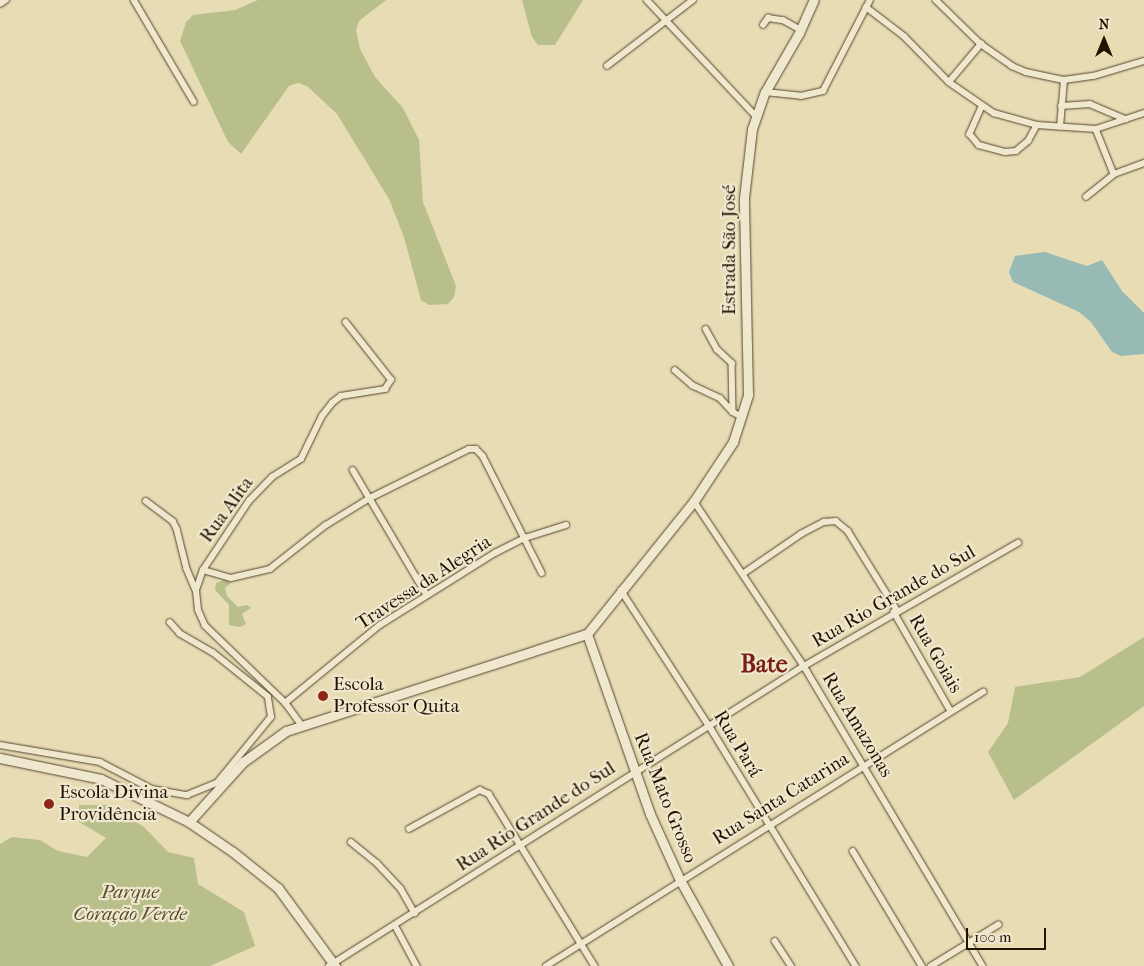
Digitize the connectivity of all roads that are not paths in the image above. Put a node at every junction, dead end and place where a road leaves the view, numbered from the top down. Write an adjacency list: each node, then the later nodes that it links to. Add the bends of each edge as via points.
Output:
1 (6, 0): 8 (street)
2 (134, 0): 19 (street)
3 (647, 0): 10 (street)
4 (693, 0): 10 (street)
5 (870, 0): 9 (street)
6 (936, 0): 13 (street)
7 (812, 1): 12 (street, Estrada São José)
8 (0, 4)
9 (866, 7): 17 (street, via 904,36); 18 (street, via 824,90 801,96)
10 (669, 20): 15 (street); 23 (street)
11 (763, 25): 12 (street, via 768,18 783,20)
12 (801, 30): 18 (street, Estrada São José)
13 (981, 44): 16 (street, via 1012,66); 17 (street)
14 (1144, 61): 16 (street, via 1094,76)
15 (607, 66)
16 (1064, 80): 20 (street)
17 (949, 82): 21 (street)
18 (765, 92): 23 (street, Estrada São José)
19 (194, 102)
20 (1061, 106): 24 (street, via 1090,104); 26 (street)
21 (982, 107): 25 (street, via 1011,120); 25 (street, via 970,134 980,145 1006,152 1016,151 1028,141)
22 (1144, 113): 24 (street)
23 (756, 115): 35 (street, Estrada São José, via 744,198 748,395)
24 (1126, 119): 27 (street)
25 (1037, 125): 26 (street)
26 (1060, 127): 27 (street)
27 (1096, 128): 29 (street)
28 (1144, 163): 29 (street)
29 (1114, 174): 30 (street)
30 (1086, 197)
31 (346, 323): 43 (street, Rua Alita, via 391,380 385,389 342,396 332,403 301,459 260,488)
32 (706, 329): 34 (street, via 717,349 732,363)
33 (675, 370): 34 (street, via 692,385 720,398)
34 (733, 412): 35 (street)
35 (743, 418): 39 (street, Estrada São José, via 724,458)
36 (353, 470): 37 (street)
37 (370, 498): 41 (street, via 461,452 479,451); 43 (street, via 326,524 261,574 231,578); 48 (street)
38 (146, 501): 46 (street, via 173,521 178,529 187,569)
39 (694, 501): 44 (street, Rua Amazonas); 47 (street, Estrada São José)
40 (566, 525): 41 (street, Travessa da Alegria)
41 (525, 538): 45 (street); 48 (street, Travessa da Alegria)
42 (1018, 543): 49 (street, Rua Rio Grande do Sul)
43 (203, 570): 46 (street, Rua Alita)
44 (744, 573): 49 (street, Rua Goiais, via 820,524 840,522); 52 (street, Rua Amazonas)
45 (542, 574)
46 (196, 590): 54 (street, Rua Alita, via 198,610 205,626)
47 (622, 590): 51 (street, Estrada São José); 57 (street, Rua Pará)
48 (427, 596): 54 (street, Travessa da Alegria, via 380,625)
49 (896, 611): 52 (street, Rua Rio Grande do Sul); 55 (street, Rua Goiais)
50 (170, 623): 58 (street, via 180,634 213,653 268,697 271,717 217,783 187,795 152,789 100,762)
51 (587, 634): 56 (street); 61 (street, Rua Mato Grosso)
52 (804, 666): 57 (street, Rua Rio Grande do Sul); 60 (street, Rua Amazonas)
53 (983, 692): 55 (street, Rua Santa Catarina)
54 (285, 703): 56 (street, Rua Alita)
55 (951, 711): 60 (street, Rua Santa Catarina)
56 (301, 725): 62 (street, via 276,737 243,762)
57 (710, 727): 61 (street, Rua Rio Grande do Sul); 63 (street, Rua Pará)
58 (0, 745)
59 (0, 758): 62 (street, via 101,779)
60 (864, 766): 63 (street, Rua Santa Catarina); 73 (street, Rua Amazonas)
61 (634, 772): 66 (street, Rua Rio Grande do Sul); 68 (street, Rua Mato Grosso)
62 (189, 822): 75 (street, via 241,857 278,888)
63 (769, 824): 68 (street, Rua Santa Catarina); 81 (street, Rua Pará)
64 (408, 829): 66 (street, via 480,790 489,794)
65 (351, 842): 69 (street, via 377,863 401,889)
66 (519, 844): 69 (street, Rua Rio Grande do Sul); 74 (street)
67 (853, 851): 82 (street)
68 (680, 880): 74 (street, Rua Santa Catarina); 79 (street, Rua Mato Grosso)
69 (415, 913): 70 (street, Rua Rio Grande do Sul)
70 (395, 925): 75 (street, Rua Rio Grande do Sul); 76 (street)
71 (998, 925): 73 (street)
72 (775, 941): 80 (street)
73 (969, 944): 83 (street); 84 (street, Rua Amazonas)
74 (580, 945): 77 (street, Rua Santa Catarina); 78 (street)
75 (333, 965)
76 (417, 966)
77 (546, 966)
78 (595, 966)
79 (728, 966)
80 (791, 966)
81 (856, 966)
82 (922, 966)
83 (931, 966)
84 (983, 966)

